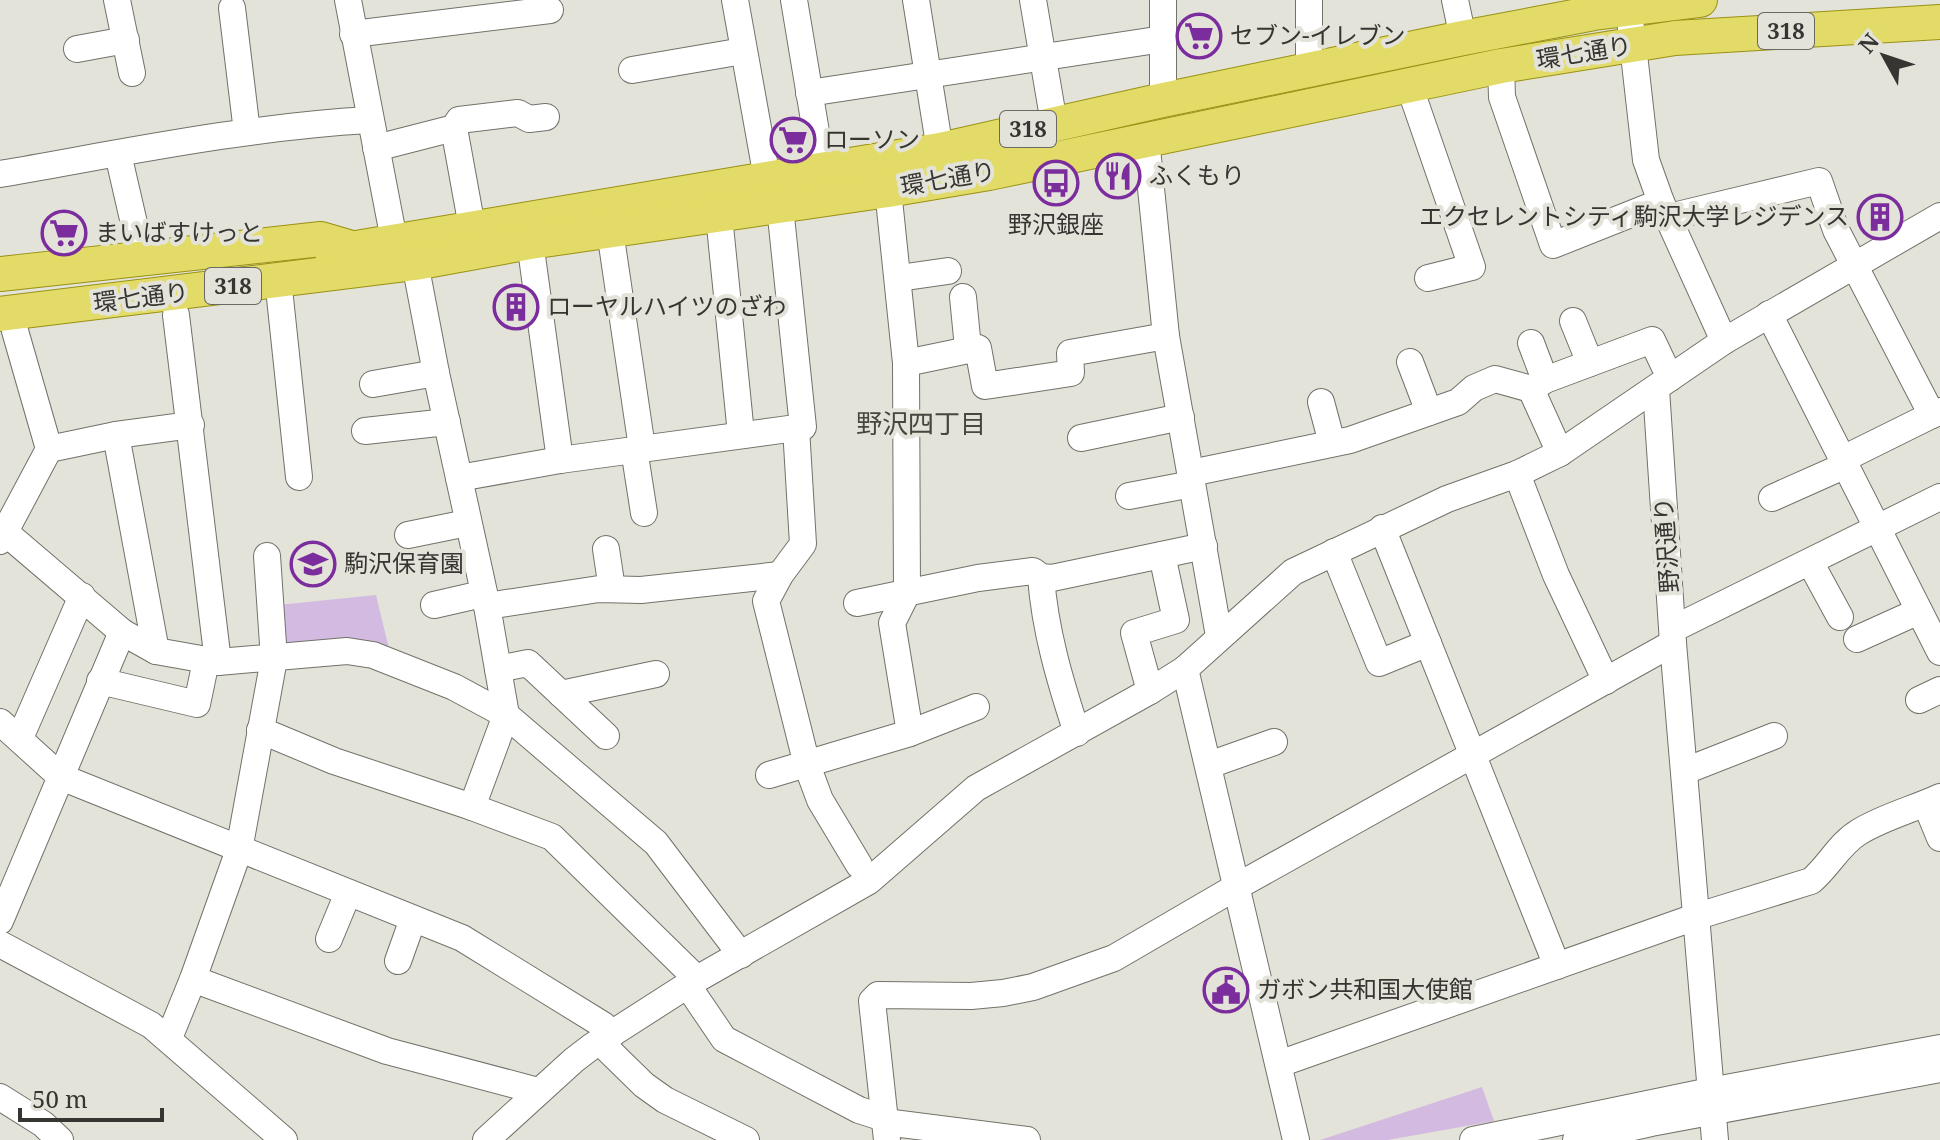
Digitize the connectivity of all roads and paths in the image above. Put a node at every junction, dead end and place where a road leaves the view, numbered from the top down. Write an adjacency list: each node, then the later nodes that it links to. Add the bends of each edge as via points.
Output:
1 (117, 0): 18 (street)
2 (348, 0): 15 (street)
3 (735, 0): 21 (street)
4 (794, 0): 29 (street)
5 (916, 0): 27 (street)
6 (1033, 0): 22 (street)
7 (1163, 0): 17 (street)
8 (1309, 0): 25 (street)
9 (1455, 0): 16 (street)
10 (1700, 0): 11 (main road, 環七通り / 318)
11 (1630, 4): 16 (main road, 環七通り / 318); 19 (street)
12 (232, 8): 35 (street)
13 (550, 10): 15 (street)
14 (1940, 22): 19 (main road, 環七通り / 318)
15 (353, 34): 32 (street)
16 (1463, 38): 25 (main road, 環七通り / 318)
17 (1163, 39): 22 (street); 30 (street)
18 (126, 40): 20 (street); 26 (street)
19 (1633, 45): 23 (main road, 環七通り / 318); 44 (street, via 1646,160)
20 (77, 50)
21 (743, 51): 24 (street); 43 (street)
22 (1042, 56): 27 (street); 33 (street)
23 (1501, 66): 28 (main road, 環七通り / 318); 44 (street, via 1502,97 1553,245)
24 (632, 70)
25 (1309, 71): 30 (main road, 環七通り / 318)
26 (132, 73)
27 (927, 74): 29 (street); 38 (street)
28 (1409, 85): 36 (main road, 環七通り / 318); 57 (street, via 1472,267)
29 (809, 93): 41 (street)
30 (1163, 100): 33 (main road, 環七通り / 318)
31 (546, 117): 34 (street, via 488,116 459,120)
32 (369, 120): 35 (street); 37 (street)
33 (1054, 123): 38 (main road, 環七通り / 318)
34 (454, 128): 37 (street); 47 (street)
35 (247, 132): 39 (street)
36 (1146, 139): 42 (main road, 環七通り / 318); 65 (street)
37 (376, 148): 50 (street)
38 (940, 150): 41 (main road, 環七通り / 318)
39 (118, 154): 40 (street); 51 (street)
40 (0, 174)
41 (824, 185): 42 (main road, 環七通り / 318); 43 (main road, 環七通り / 318)
42 (888, 190): 56 (street)
43 (773, 193): 45 (main road, 環七通り / 318); 47 (main road, 環七通り / 318); 82 (street, via 803,427)
44 (1665, 209): 53 (street, via 1819,181); 66 (street)
45 (719, 216): 48 (main road, 環七通り / 318); 84 (street)
46 (1940, 216): 53 (street)
47 (472, 227): 50 (main road, 環七通り / 318)
48 (610, 231): 49 (main road, 環七通り / 318); 89 (street)
49 (530, 242): 50 (main road, 環七通り / 318); 91 (street)
50 (404, 252): 52 (main road, 環七通り / 318); 72 (street)
51 (142, 258): 52 (main road, via 321,239); 55 (main road)
52 (357, 259): 58 (main road, 環七通り / 318); 60 (main road, via 329,290); 64 (main road, 環七通り / 318)
53 (1854, 266): 61 (street); 78 (street)
54 (948, 271): 56 (street)
55 (0, 274)
56 (899, 278): 70 (street)
57 (1428, 278)
58 (0, 294)
59 (963, 297): 68 (street)
60 (280, 298): 62 (main road); 94 (street)
61 (1769, 314): 66 (street); 92 (street)
62 (176, 315): 64 (main road); 81 (street)
63 (1573, 321): 71 (street)
64 (5, 326): 88 (street)
65 (1166, 336): 68 (street, via 1070,353 1071,373 985,386 978,348); 79 (street)
66 (1724, 341): 73 (street)
67 (1531, 343): 75 (street)
68 (968, 348): 70 (street)
69 (1410, 362): 77 (street)
70 (906, 363): 115 (street)
71 (1590, 363): 73 (street, via 1652,340); 75 (street)
72 (436, 373): 74 (street); 80 (street)
73 (1663, 383): 90 (street); 124 (street, 野沢通り)
74 (373, 384)
75 (1538, 385): 77 (street, via 1495,379 1458,402); 90 (street)
76 (1321, 402): 87 (street)
77 (1429, 412): 87 (street)
78 (1936, 413): 92 (street)
79 (1181, 417): 86 (street); 96 (street)
80 (447, 422): 83 (street); 95 (street)
81 (191, 425): 85 (street); 130 (street)
82 (796, 428): 84 (street); 112 (street, via 803,544)
83 (365, 431)
84 (741, 434): 89 (street)
85 (116, 435): 88 (street); 127 (street)
86 (1081, 438)
87 (1332, 443): 96 (street)
88 (49, 449): 104 (street)
89 (638, 449): 91 (street); 100 (street)
90 (1560, 453): 93 (street)
91 (560, 460): 95 (street, via 523,479)
92 (1844, 462): 99 (street); 103 (street)
93 (1517, 474): 102 (street); 135 (street, via 1556,575)
94 (299, 477)
95 (459, 478): 101 (street)
96 (1191, 478): 97 (street); 106 (street)
97 (1129, 496)
98 (1940, 497): 103 (street)
99 (1772, 498)
100 (644, 513)
101 (467, 523): 105 (street); 117 (street)
102 (1382, 528): 108 (street); 126 (street)
103 (1878, 529): 111 (street); 120 (street)
104 (1, 534): 116 (street)
105 (408, 535)
106 (1204, 546): 109 (street); 123 (street)
107 (606, 549): 114 (street)
108 (1334, 552): 123 (street, via 1293,572); 126 (street, via 1379,663)
109 (1162, 555): 113 (street); 136 (street, via 1176,620 1134,633)
110 (267, 556): 129 (street)
111 (1810, 562): 121 (street); 124 (street)
112 (780, 575): 114 (street); 148 (street, via 766,601)
113 (1041, 577): 115 (street, via 1033,571 1019,572); 143 (street, via 1049,639)
114 (612, 589): 117 (street)
115 (907, 593): 118 (street); 142 (street, via 892,623)
116 (82, 596): 122 (street); 140 (street)
117 (484, 600): 119 (street); 131 (street)
118 (857, 603)
119 (434, 605)
120 (1919, 611): 125 (street); 128 (street)
121 (1840, 617)
122 (122, 632): 127 (street); 134 (street)
123 (1219, 636): 132 (street)
124 (1673, 636): 135 (street); 150 (street, 野沢通り)
125 (1857, 639)
126 (1428, 643): 147 (street)
127 (156, 651): 130 (street)
128 (1940, 652)
129 (274, 659): 130 (street); 139 (street, via 347,651 373,655 454,687); 141 (street)
130 (212, 661): 134 (street, via 197,704)
131 (498, 669): 137 (street, via 528,663); 139 (street)
132 (1185, 669): 136 (street); 149 (street)
133 (656, 674): 137 (street)
134 (100, 681): 152 (street)
135 (1606, 681): 147 (street)
136 (1150, 691): 143 (street)
137 (561, 694): 144 (street)
138 (976, 707): 142 (street)
139 (506, 715): 154 (street); 165 (street, via 656,843)
140 (10, 730): 152 (street)
141 (260, 730): 154 (street); 156 (street)
142 (910, 733): 148 (street)
143 (1077, 733): 165 (street, via 976,788 869,881)
144 (606, 736)
145 (1774, 736): 150 (street)
146 (1274, 742): 149 (street)
147 (1474, 756): 158 (street); 167 (street)
148 (807, 765): 151 (street); 157 (street, via 820,800)
149 (1209, 765): 158 (street)
150 (1685, 771): 160 (street, 野沢通り)
151 (769, 775)
152 (61, 777): 156 (street); 162 (street)
153 (1933, 801): 155 (street); 160 (street, via 1860,831 1811,881)
154 (472, 807): 169 (street, via 552,837)
155 (1940, 838)
156 (239, 850): 159 (street); 168 (street)
157 (859, 865)
158 (1236, 887): 173 (street); 178 (street, via 1114,958 1033,987 971,996 878,995 872,1001)
159 (348, 893): 161 (street); 163 (street)
160 (1698, 916): 167 (street); 177 (street, 野沢通り)
161 (413, 919): 166 (street); 171 (street, via 462,938 603,1025)
162 (0, 921)
163 (329, 939)
164 (0, 944): 170 (street)
165 (741, 955): 169 (street)
166 (398, 961)
167 (1557, 966): 173 (street)
168 (193, 979): 170 (street); 175 (street, via 387,1051)
169 (692, 982): 171 (street); 178 (street, via 724,1039 859,1110)
170 (169, 1038): 180 (street)
171 (606, 1038): 175 (street); 182 (street, via 644,1085)
172 (1940, 1048): 177 (street)
173 (1279, 1064): 184 (street)
174 (1940, 1069): 177 (street)
175 (538, 1091): 181 (street)
176 (0, 1097): 179 (street)
177 (1711, 1101): 185 (street); 186 (street); 187 (street, 野沢通り)
178 (888, 1131): 183 (street)
179 (60, 1140)
180 (284, 1140)
181 (486, 1140)
182 (746, 1140)
183 (1027, 1140)
184 (1296, 1140)
185 (1473, 1140)
186 (1576, 1140)
187 (1715, 1140)

